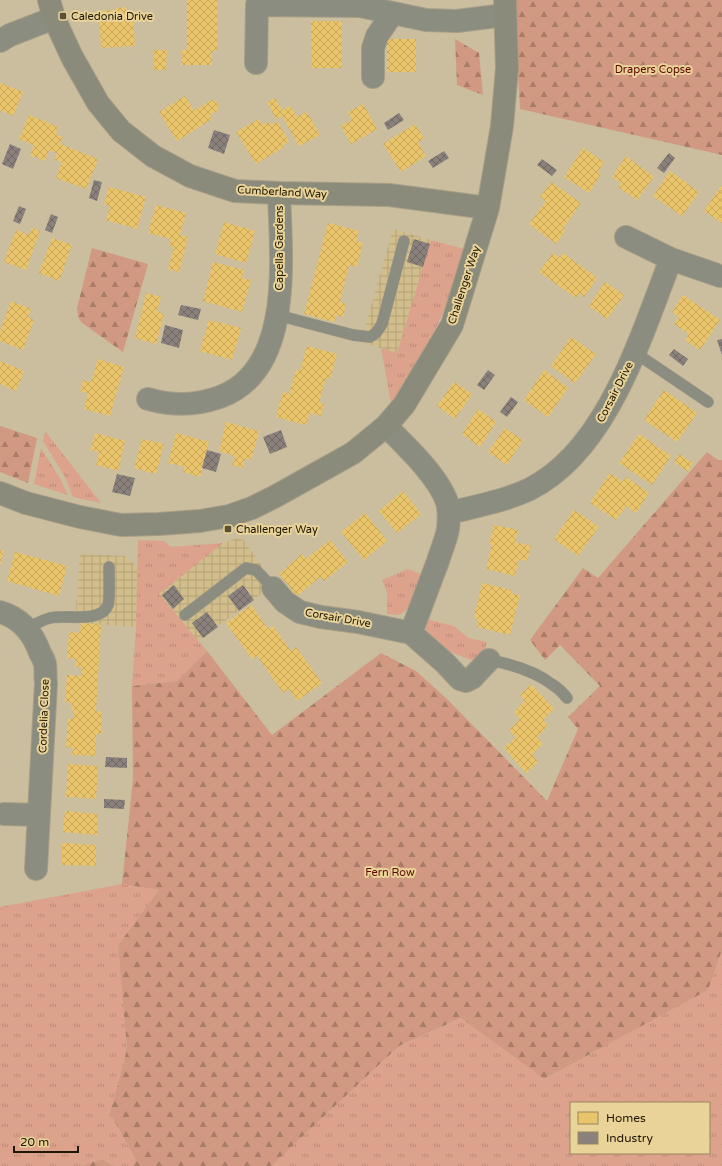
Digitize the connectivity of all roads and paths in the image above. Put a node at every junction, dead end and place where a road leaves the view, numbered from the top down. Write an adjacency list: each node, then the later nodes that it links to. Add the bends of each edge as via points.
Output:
1 (251, 3): 4 (street, via 360,6); 6 (street)
2 (505, 8): 4 (street, via 457,21 426,20); 9 (street, Challenger Way, via 507,68)
3 (52, 9): 5 (street); 8 (street, Cumberland Way, via 72,56 98,103 121,131 153,156 190,176 235,190)
4 (392, 14): 7 (street, via 372,48)
5 (0, 41)
6 (256, 63)
7 (374, 77)
8 (279, 193): 9 (street, Cumberland Way, via 390,195); 14 (street, Capella Gardens, via 281,278)
9 (488, 208): 18 (street, Challenger Way, via 452,325 404,404)
10 (626, 237): 12 (street)
11 (404, 240): 14 (lane, via 382,324 370,337)
12 (671, 259): 13 (street); 15 (street, Corsair Drive)
13 (720, 276)
14 (277, 315): 16 (street, Capella Gardens, via 266,355 253,375 229,394 210,401 186,404 166,404)
15 (634, 352): 17 (lane); 20 (street, Corsair Drive, via 609,407 585,442 565,465 530,489)
16 (148, 399)
17 (708, 402)
18 (386, 426): 19 (street, Challenger Way, via 353,453 276,496 229,516 200,521 121,525 26,503); 20 (street, via 408,447 436,482 447,501)
19 (0, 493)
20 (449, 513): 26 (street, via 448,529)
21 (109, 567): 25 (lane, via 108,605 102,612 93,616 49,618)
22 (273, 588): 24 (lane, via 256,570 246,568); 26 (street, Corsair Drive, via 285,602 300,612)
23 (0, 612): 25 (street, Cordelia Close, via 20,621)
24 (185, 615)
25 (27, 628): 30 (street, Cordelia Close, via 36,642 44,664 46,683)
26 (411, 633): 27 (street, Corsair Drive, via 460,679 466,681 472,678)
27 (489, 660): 28 (lane, via 532,673 553,685)
28 (567, 698)
29 (4, 814): 30 (street)
30 (39, 815): 31 (street, Cordelia Close)
31 (36, 869)

